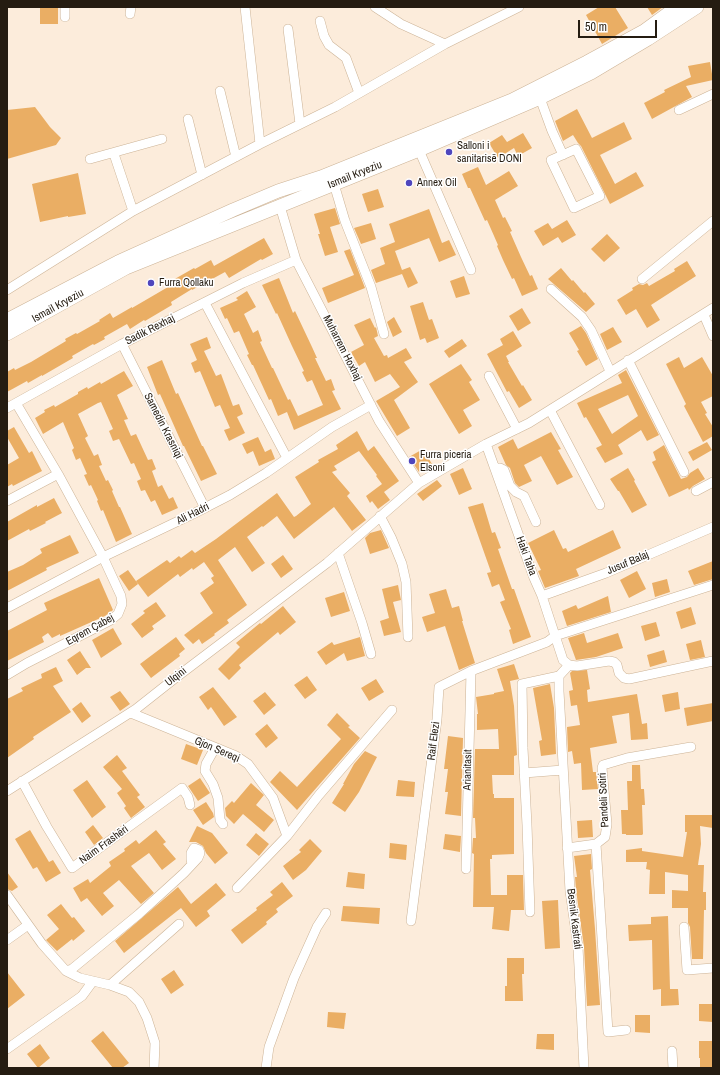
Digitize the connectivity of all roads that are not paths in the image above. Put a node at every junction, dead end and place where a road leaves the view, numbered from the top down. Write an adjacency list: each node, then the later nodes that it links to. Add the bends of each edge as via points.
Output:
1 (65, 7): 7 (street)
2 (245, 7): 19 (street)
3 (375, 7): 10 (street, via 401,24)
4 (519, 7): 10 (street)
5 (677, 7): 38 (main road, Ismail Kryeziu, via 644,31 512,100 233,210 118,262)
6 (697, 7): 14 (main road, Ismail Kryeziu, via 591,73)
7 (65, 17)
8 (320, 21): 12 (street, via 329,45 346,58)
9 (288, 29): 17 (street)
10 (445, 44): 12 (street)
11 (220, 91): 23 (street)
12 (359, 93): 17 (street)
13 (713, 94): 15 (street)
14 (540, 98): 20 (main road, Ismail Kryeziu); 22 (street)
15 (679, 110)
16 (188, 119): 25 (street)
17 (300, 124): 19 (street)
18 (162, 139): 21 (street)
19 (260, 144): 23 (street)
20 (419, 150): 26 (main road, Ismail Kryeziu); 31 (street)
21 (114, 154): 24 (street); 28 (street)
22 (563, 155): 22 (street, via 576,150 600,196 574,208 551,160)
23 (236, 157): 25 (street)
24 (90, 159)
25 (202, 175): 28 (street)
26 (334, 184): 27 (main road, Ismail Kryeziu); 40 (street, via 345,221 371,287)
27 (280, 206): 30 (street, Muharrem Hoxhaj); 39 (main road, Ismail Kryeziu, via 126,268)
28 (133, 211): 34 (street)
29 (713, 221): 32 (street)
30 (296, 260): 35 (street, Sadik Rexhaj); 47 (street, Muharrem Hoxhaj)
31 (471, 270)
32 (642, 278)
33 (551, 289): 44 (street, via 582,317 591,330)
34 (7, 290)
35 (205, 303): 42 (street, Sadik Rexhaj); 52 (street)
36 (713, 308): 37 (street, Ulqini)
37 (704, 315): 41 (street); 43 (street, Ulqini)
38 (7, 320)
39 (7, 334)
40 (384, 334)
41 (713, 336)
42 (122, 344): 46 (street, Sadik Rexhaj); 61 (street, Samedin Krasniqi)
43 (628, 360): 44 (street, Ulqini); 54 (street)
44 (610, 371): 49 (street, Ulqini)
45 (490, 376): 50 (street)
46 (16, 403): 48 (street, Sadik Rexhaj); 55 (street)
47 (371, 405): 52 (street, Ali Hadri, via 332,427); 57 (street, Muharrem Hoxhaj)
48 (7, 408)
49 (550, 410): 50 (street, Ulqini); 60 (street)
50 (517, 429): 51 (street, Ulqini)
51 (486, 444): 53 (street, Haki Taha); 57 (street, Ulqini)
52 (287, 458): 61 (street, Ali Hadri)
53 (495, 469): 63 (street, via 504,470 510,486 524,496); 68 (street, Haki Taha)
54 (684, 472)
55 (58, 474): 59 (street); 66 (street)
56 (713, 482): 58 (street)
57 (419, 483): 62 (street, Ulqini)
58 (696, 491)
59 (7, 501)
60 (600, 506)
61 (205, 508): 66 (street, Ali Hadri)
62 (380, 516): 65 (street, Ulqini); 71 (street, via 392,537 402,564 406,582)
63 (536, 522)
64 (713, 527): 68 (street, Jusuf Balaj, via 606,573)
65 (338, 553): 72 (street); 79 (street, Ulqini)
66 (104, 557): 69 (street, Ali Hadri); 76 (street, Eqrem Çabej, via 121,596 122,604 118,614)
67 (713, 585): 70 (street, Raif Elezi)
68 (542, 596): 70 (street, Haki Taha)
69 (7, 608)
70 (555, 636): 74 (street, Haki Taha, via 564,660); 75 (street, Raif Elezi, via 548,642)
71 (408, 637)
72 (371, 654)
73 (713, 661): 74 (street, via 629,679 619,673 614,662)
74 (569, 665): 77 (street)
75 (472, 671): 92 (street, Arianitasit); 97 (street, Raif Elezi, via 439,687)
76 (7, 675)
77 (559, 676): 82 (street, Besnik Kastrati); 83 (street, via 522,684)
78 (392, 710): 88 (street)
79 (131, 713): 80 (street, Gjon Sereqi); 84 (street, Ulqini)
80 (215, 748): 87 (street, via 205,771 218,798 220,820); 88 (street, Gjon Sereqi, via 236,756 257,774 273,798)
81 (691, 748): 89 (street, Pandeli Sotiri, via 627,758 603,765 606,833)
82 (563, 770): 83 (street); 90 (street, Besnik Kastrati)
83 (524, 773): 95 (street)
84 (22, 781): 85 (street, Ulqini); 86 (street, Naim Frashëri, via 72,868 182,788)
85 (7, 791)
86 (190, 805)
87 (223, 824)
88 (287, 836): 93 (street)
89 (596, 844): 90 (street); 106 (street, via 608,1032)
90 (567, 848): 111 (street, Besnik Kastrati, via 578,948)
91 (190, 867): 103 (street, via 139,914 72,969)
92 (466, 869)
93 (237, 888)
94 (7, 895): 99 (street)
95 (530, 912)
96 (326, 913): 110 (street, via 294,978 269,1047)
97 (411, 921)
98 (179, 924): 105 (street)
99 (28, 925): 101 (street); 103 (street)
100 (684, 927): 102 (street, via 687,970)
101 (7, 940)
102 (713, 968)
103 (66, 971): 104 (street)
104 (93, 981): 105 (street); 107 (street, via 82,996)
105 (110, 985): 109 (street, via 129,992 139,1002 148,1018 155,1043)
106 (626, 1030)
107 (7, 1049)
108 (672, 1051): 112 (street)
109 (154, 1068)
110 (266, 1068)
111 (584, 1068)
112 (673, 1068)

